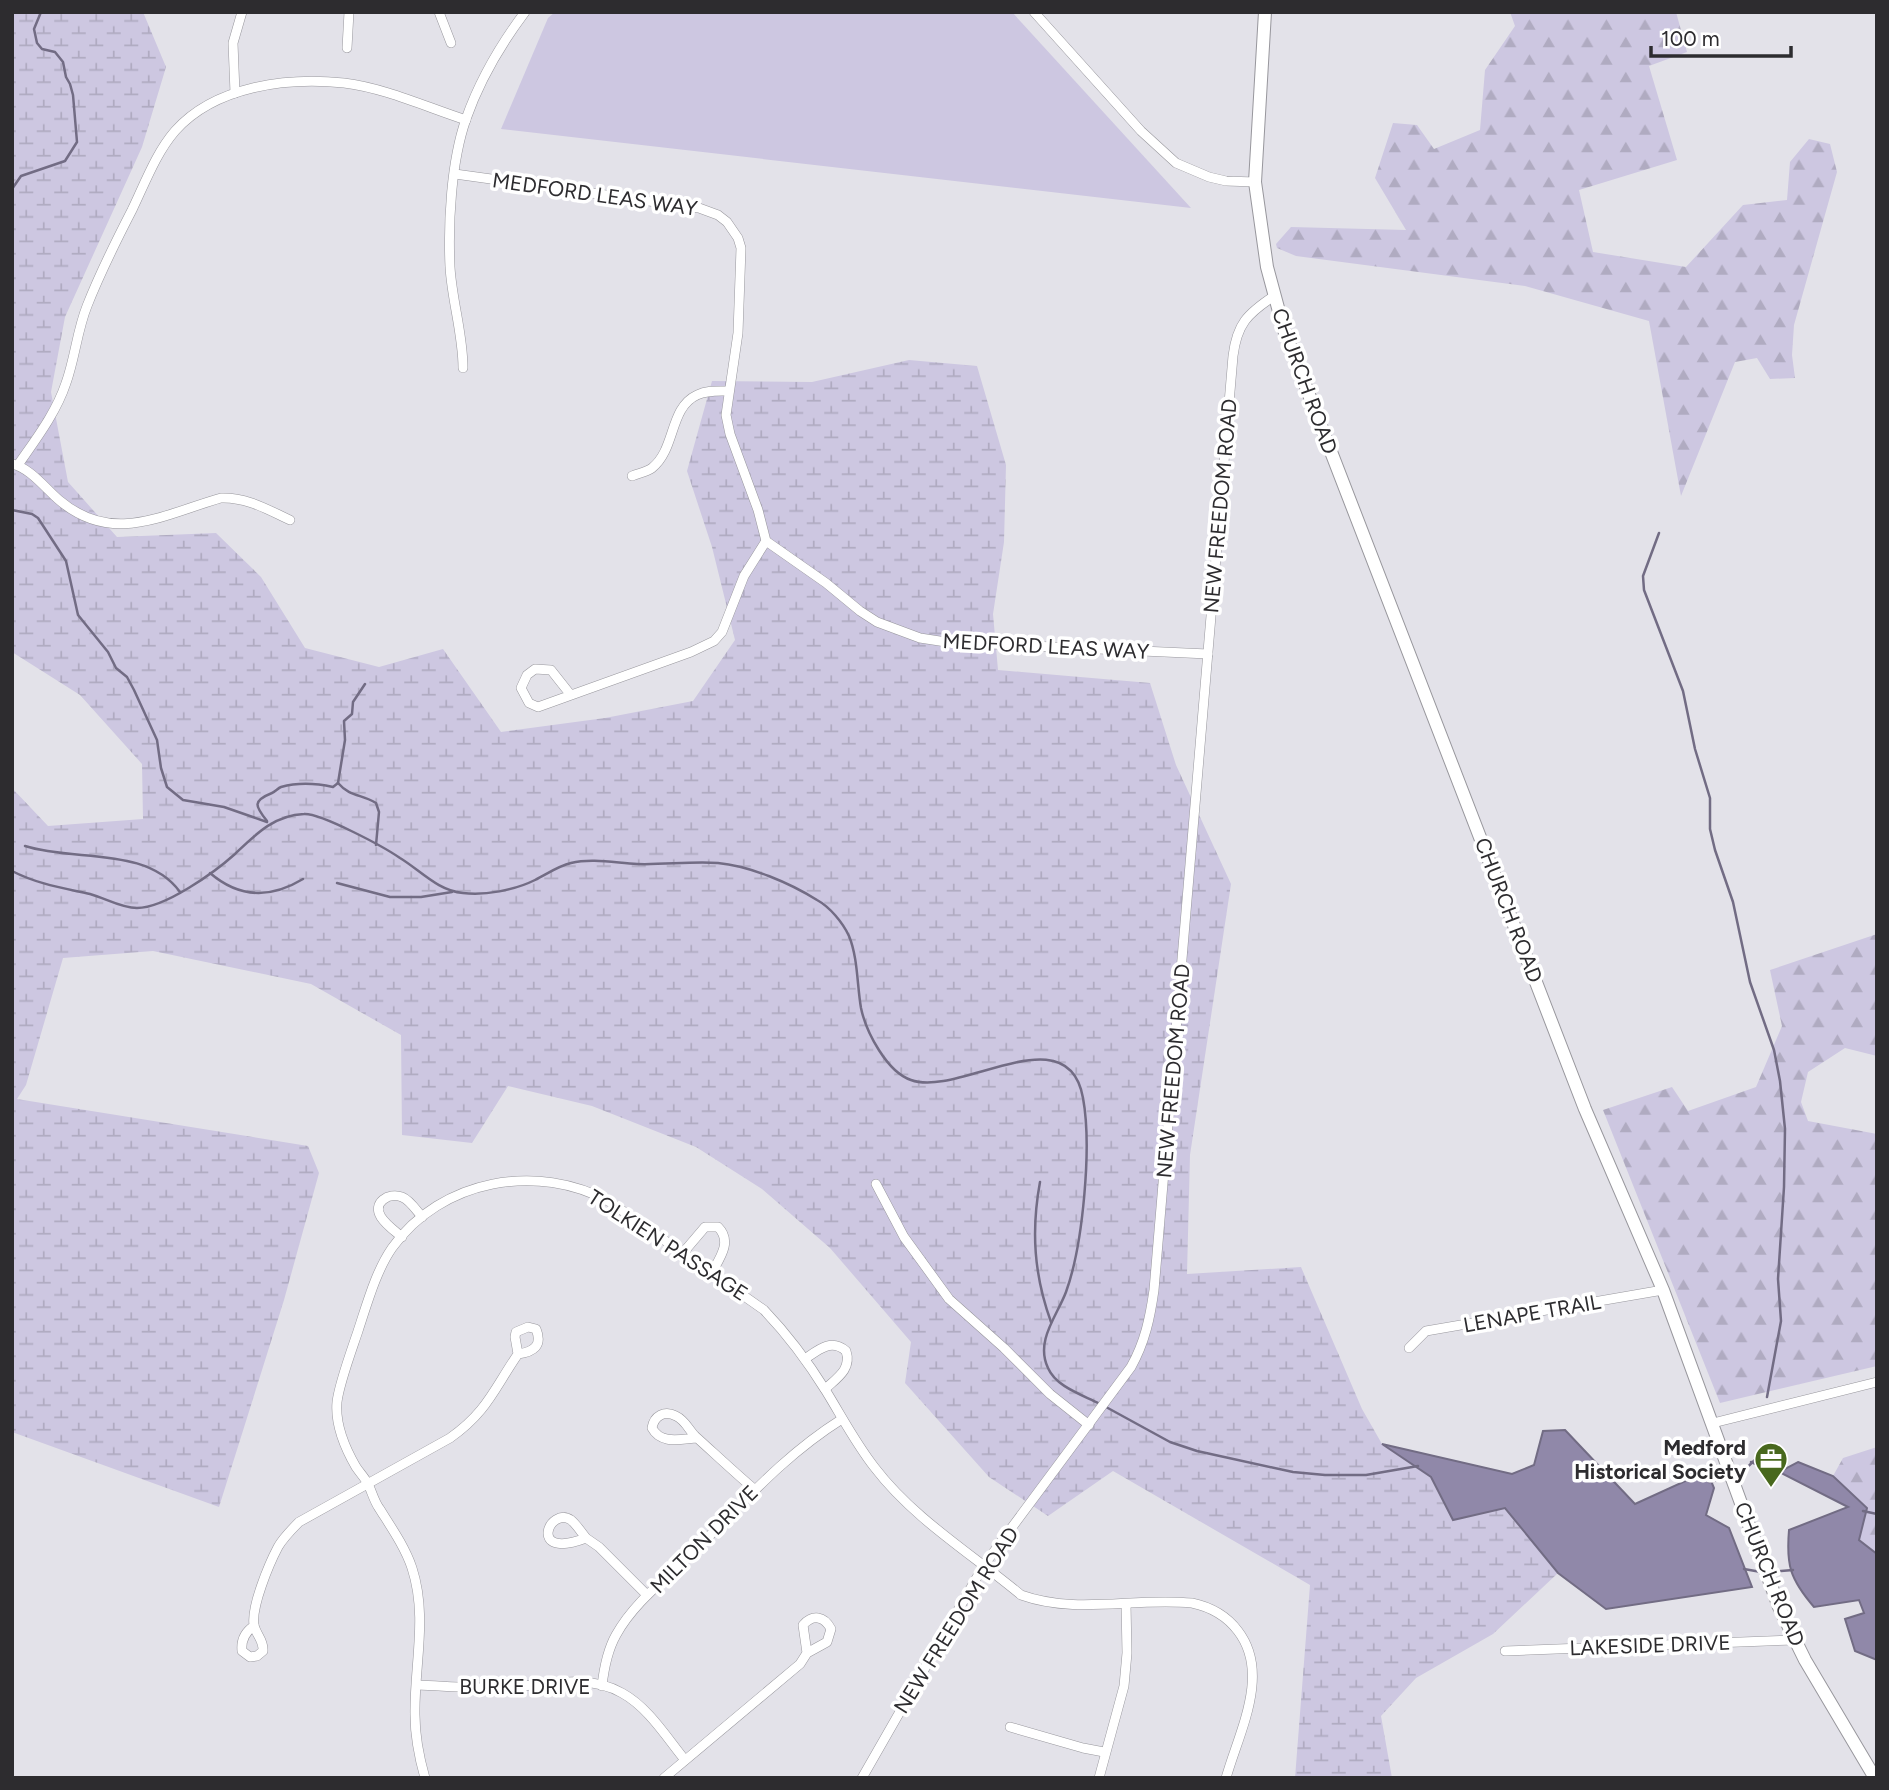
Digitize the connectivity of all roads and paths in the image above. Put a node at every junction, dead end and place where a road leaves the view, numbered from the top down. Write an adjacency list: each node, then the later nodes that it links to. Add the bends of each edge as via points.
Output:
1 (242, 12): 9 (street, via 233,43)
2 (349, 12): 8 (street)
3 (439, 12): 7 (street)
4 (525, 12): 10 (street, via 497,55)
5 (1034, 12): 12 (street, via 1141,131 1176,163 1209,177)
6 (1265, 12): 12 (main road, CHURCH ROAD)
7 (451, 43)
8 (347, 48)
9 (234, 93): 10 (street, via 287,83 344,83); 16 (street, via 183,124 157,158 86,307 61,397)
10 (466, 120): 11 (street)
11 (455, 174): 14 (street, via 450,267); 15 (street, MEDFORD LEAS WAY, via 699,208 727,222 738,238 742,260)
12 (1255, 183): 13 (main road, CHURCH ROAD)
13 (1273, 296): 20 (street, NEW FREEDOM ROAD, via 1242,322 1235,342); 27 (main road, CHURCH ROAD, via 1585,1109)
14 (463, 368)
15 (729, 391): 17 (street, via 692,397 681,410 659,461); 19 (street, MEDFORD LEAS WAY, via 727,424)
16 (15, 465): 18 (street, via 72,510 98,521 139,524 221,498 247,500)
17 (632, 476)
18 (290, 520)
19 (766, 541): 20 (street, MEDFORD LEAS WAY, via 877,622 920,638); 21 (street, via 714,641)
20 (1208, 654): 34 (street, NEW FREEDOM ROAD, via 1148,1330 1142,1348)
21 (570, 694): 21 (street, via 538,707 529,703 521,688 535,669 551,670)
22 (876, 1184): 34 (street, via 904,1237 949,1299 1050,1394)
23 (422, 1217): 24 (street, TOLKIEN PASSAGE); 24 (street, via 401,1196 391,1195 380,1202 381,1218); 25 (street, TOLKIEN PASSAGE, via 488,1185 558,1182 586,1189 610,1202)
24 (402, 1237): 37 (street, TOLKIEN PASSAGE, via 369,1300 337,1401 343,1438)
25 (682, 1254): 26 (street, TOLKIEN PASSAGE); 26 (street, via 705,1227 718,1227 725,1244)
26 (711, 1273): 30 (street, TOLKIEN PASSAGE, via 764,1310)
27 (1662, 1290): 28 (street, LENAPE TRAIL, via 1426,1331); 35 (main road, CHURCH ROAD)
28 (1409, 1348)
29 (518, 1354): 37 (street, via 484,1409 468,1424)
30 (805, 1359): 32 (street, TOLKIEN PASSAGE); 32 (street, via 832,1345 846,1351 845,1371)
31 (1877, 1382): 35 (street)
32 (825, 1389): 33 (street, TOLKIEN PASSAGE)
33 (842, 1419): 38 (street, MILTON DRIVE, via 810,1439); 40 (street, TOLKIEN PASSAGE, via 901,1498)
34 (1092, 1421): 40 (street, NEW FREEDOM ROAD)
35 (1713, 1423): 44 (main road, CHURCH ROAD)
36 (697, 1438): 36 (street, via 674,1415 660,1414 653,1421 652,1428 660,1438); 38 (street)
37 (367, 1482): 43 (street, via 288,1533 264,1582); 47 (street, TOLKIEN PASSAGE, via 406,1554 415,1582 420,1622)
38 (754, 1489): 41 (street, MILTON DRIVE)
39 (586, 1538): 41 (street)
40 (984, 1565): 42 (street, TOLKIEN PASSAGE, via 1021,1595 1038,1601); 54 (street, NEW FREEDOM ROAD)
41 (647, 1595): 48 (street, MILTON DRIVE, via 616,1634)
42 (1126, 1604): 50 (street, via 1124,1686); 56 (street, TOLKIEN PASSAGE, via 1202,1605 1229,1620 1248,1647 1253,1669 1251,1692)
43 (254, 1626)
44 (1794, 1640): 45 (street, LAKESIDE DRIVE); 57 (main road, CHURCH ROAD)
45 (1505, 1651)
46 (807, 1653): 51 (street, via 790,1673)
47 (418, 1685): 48 (street, BURKE DRIVE, via 495,1688 580,1682); 52 (street, TOLKIEN PASSAGE, via 415,1728)
48 (602, 1686): 51 (street, BURKE DRIVE, via 632,1700)
49 (1010, 1727): 50 (street)
50 (1104, 1752): 55 (street)
51 (685, 1760): 53 (street)
52 (425, 1778)
53 (664, 1778)
54 (862, 1778)
55 (1099, 1778)
56 (1226, 1778)
57 (1875, 1778)

